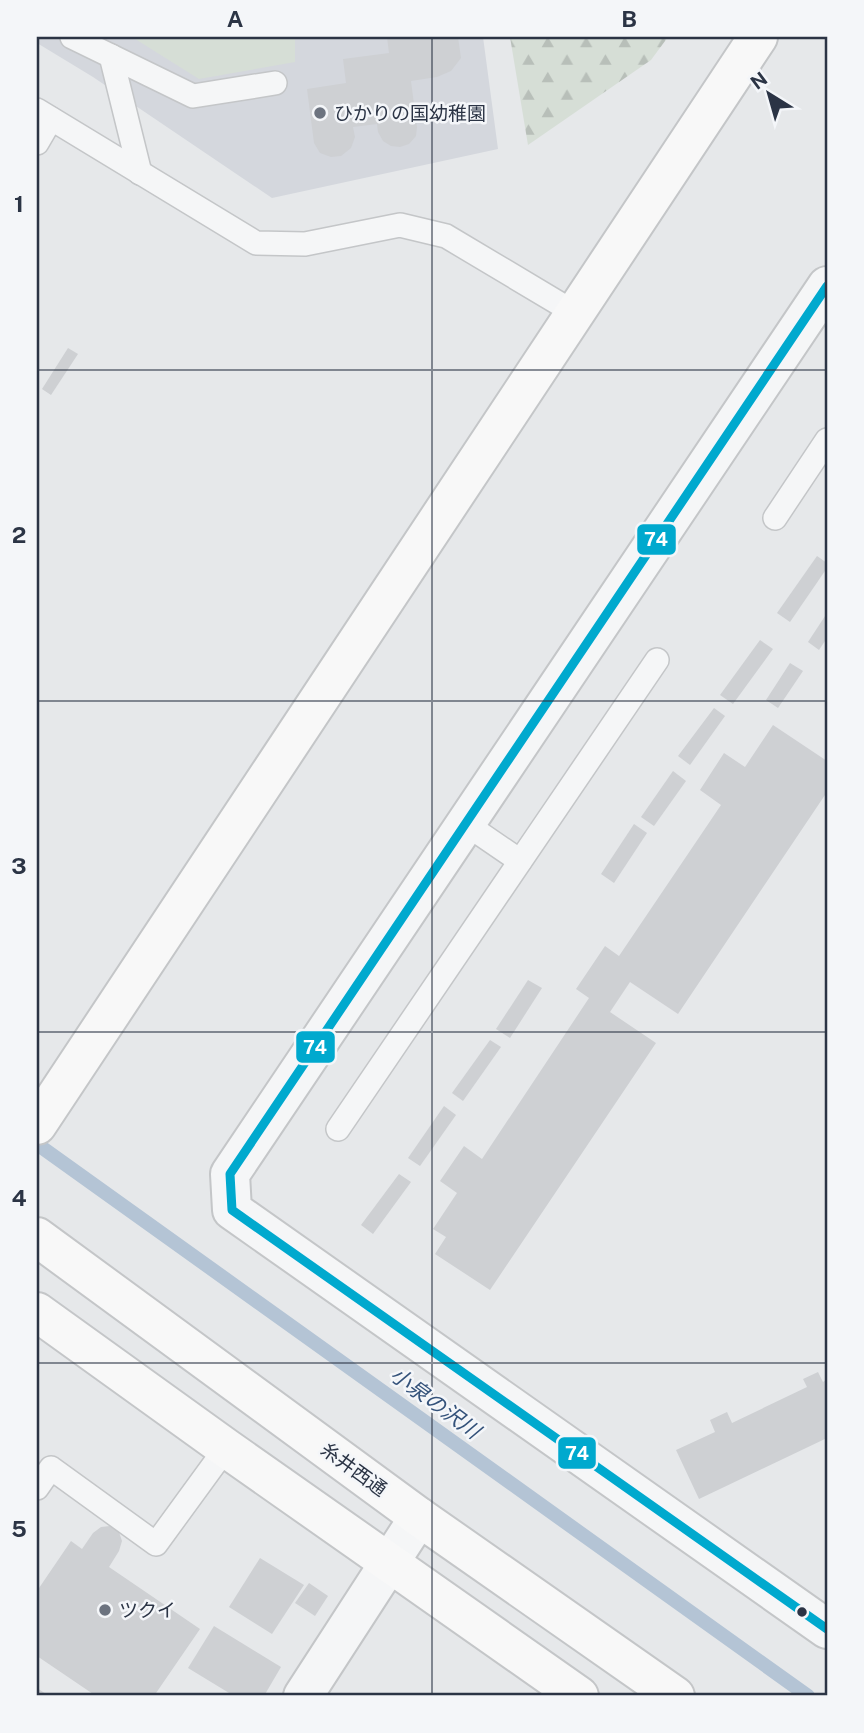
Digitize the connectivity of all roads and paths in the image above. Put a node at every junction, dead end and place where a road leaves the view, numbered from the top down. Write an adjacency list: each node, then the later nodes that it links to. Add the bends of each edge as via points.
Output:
1 (72, 37): 3 (lane)
2 (758, 37): 9 (street)
3 (111, 56): 4 (lane, via 193,96); 7 (lane)
4 (275, 83)
5 (44, 114): 6 (lane); 7 (lane)
6 (37, 142)
7 (140, 173): 9 (lane, via 256,243 305,244 400,225 446,236)
8 (827, 286): 13 (street)
9 (575, 313): 15 (street)
10 (827, 440): 11 (lane)
11 (775, 518)
12 (657, 660): 14 (lane)
13 (466, 824): 14 (lane); 23 (street, via 230,1174 232,1210)
14 (520, 861): 16 (lane)
15 (41, 1119)
16 (338, 1129)
17 (37, 1237): 21 (street, 糸井西通)
18 (37, 1312): 19 (street)
19 (226, 1448): 20 (lane, via 156,1544 51,1468); 22 (street)
20 (37, 1488)
21 (419, 1517): 22 (street); 26 (street, 糸井西通)
22 (389, 1562): 24 (street); 25 (street)
23 (827, 1629)
24 (303, 1696)
25 (579, 1696)
26 (675, 1696)

